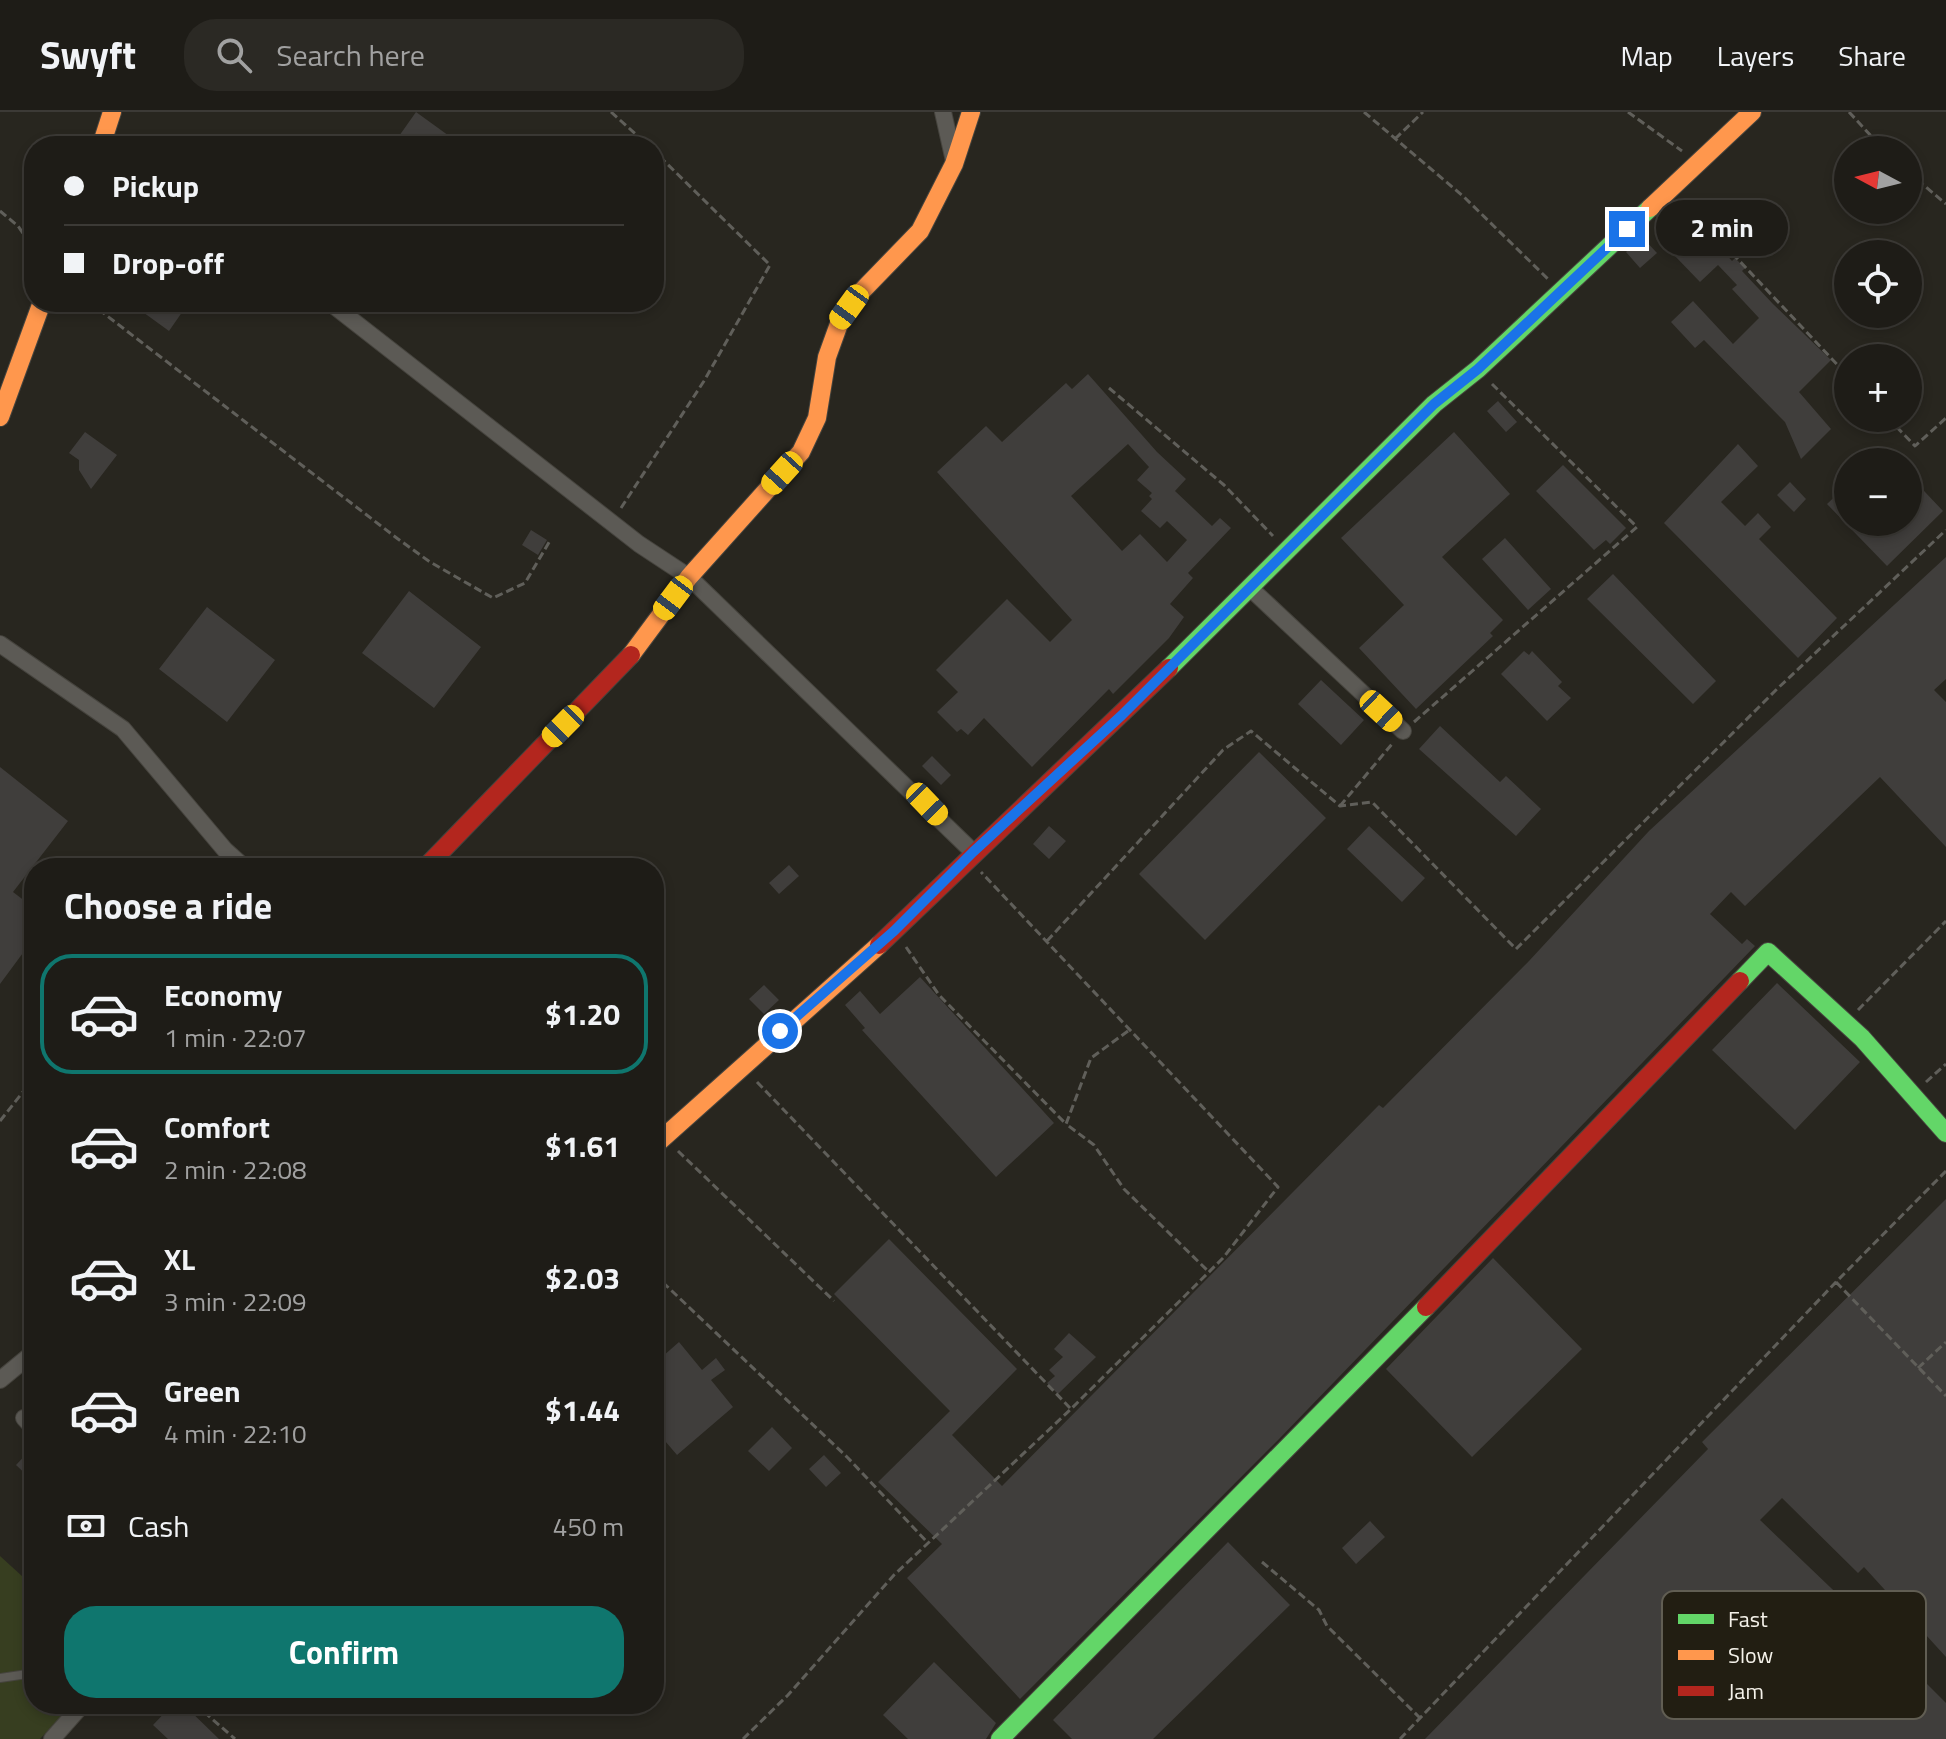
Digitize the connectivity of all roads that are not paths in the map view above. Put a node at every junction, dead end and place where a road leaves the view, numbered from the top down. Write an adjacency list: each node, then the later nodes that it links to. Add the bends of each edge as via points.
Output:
1 (112, 112): 5 (street)
2 (943, 112): 6 (street)
3 (971, 112): 6 (street)
4 (1752, 112): 11 (street, via 1434,404)
5 (105, 136)
6 (954, 164): 10 (street, via 920,231 840,321 827,357 817,418 801,452)
7 (38, 312): 9 (street)
8 (342, 312): 10 (street, via 639,544)
9 (0, 417)
10 (689, 577): 14 (street); 16 (street, via 624,664)
11 (1250, 588): 13 (street); 14 (street)
12 (0, 644): 15 (street, via 123,729)
13 (1403, 731)
14 (970, 855): 18 (street, via 894,931)
15 (234, 858)
16 (435, 858)
17 (1946, 1133): 25 (street, via 1848,1020 1768,952 1290,1448)
18 (664, 1136)
19 (24, 1360): 20 (street)
20 (0, 1380)
21 (24, 1674): 22 (lane)
22 (0, 1678)
23 (74, 1714): 24 (street)
24 (52, 1739)
25 (1000, 1739)

